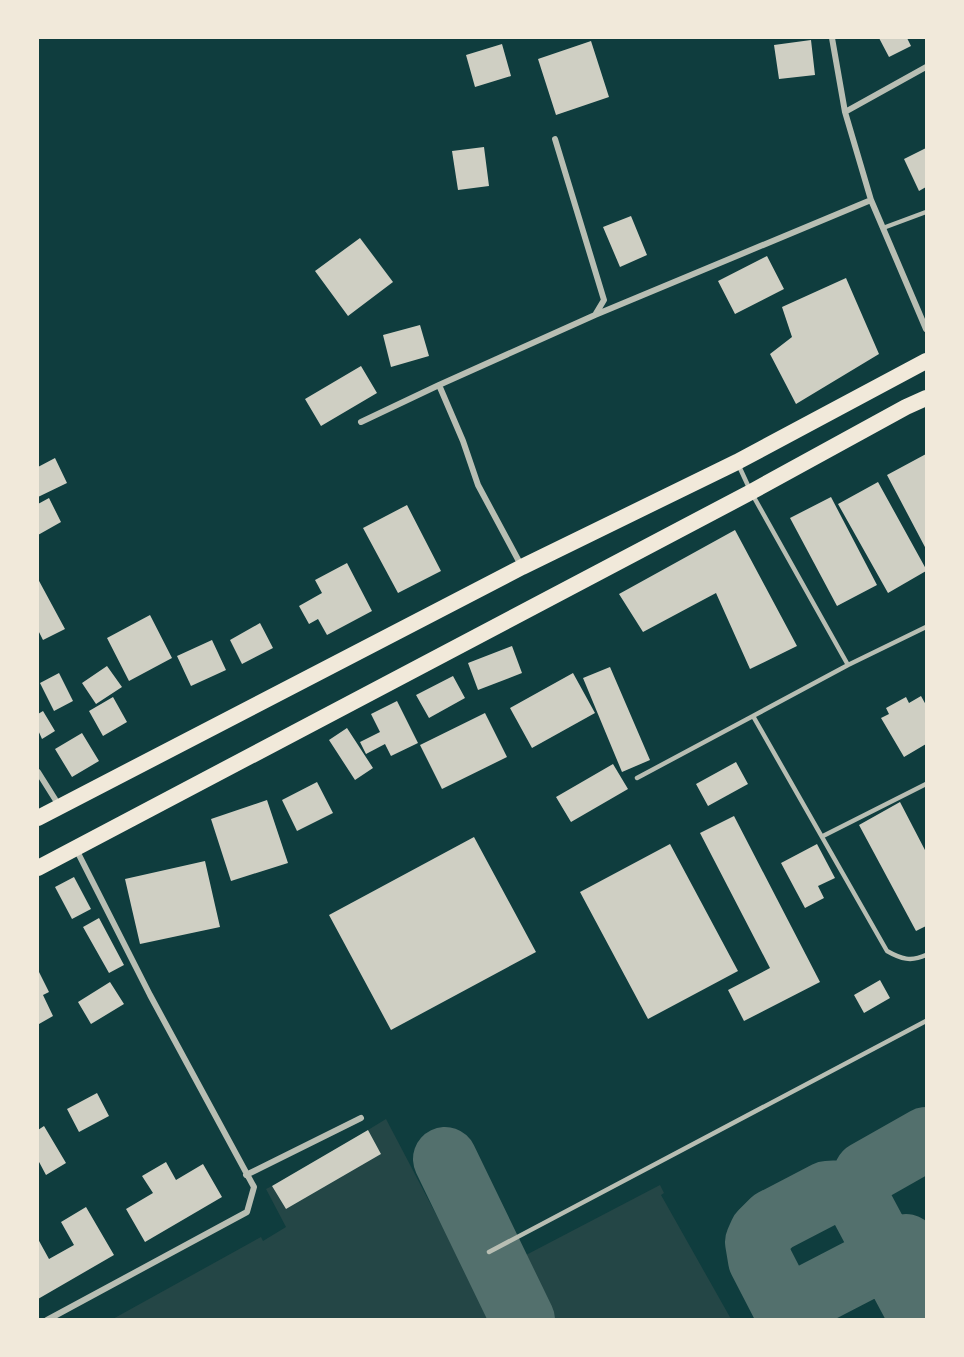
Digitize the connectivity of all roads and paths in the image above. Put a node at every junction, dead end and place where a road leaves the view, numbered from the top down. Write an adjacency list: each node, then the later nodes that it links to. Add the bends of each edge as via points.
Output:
1 (832, 38): 3 (street)
2 (927, 67): 3 (street)
3 (845, 112): 5 (street)
4 (555, 139): 8 (street, via 604,300)
5 (871, 200): 7 (street); 8 (street)
6 (927, 212): 7 (lane)
7 (883, 228): 9 (street)
8 (595, 315): 11 (street)
9 (927, 329)
10 (927, 361): 14 (highway)
11 (439, 386): 13 (street); 16 (street, via 478,485)
12 (927, 398): 15 (highway)
13 (361, 422)
14 (737, 462): 15 (lane); 16 (highway)
15 (752, 492): 19 (lane); 27 (highway)
16 (522, 567): 24 (highway)
17 (925, 628): 18 (lane); 19 (lane)
18 (927, 635)
19 (848, 665): 20 (lane)
20 (753, 716): 22 (lane); 26 (lane)
21 (38, 772): 24 (street)
22 (637, 778)
23 (927, 784): 26 (lane)
24 (60, 807): 25 (highway)
25 (38, 818)
26 (823, 836): 29 (lane, via 886,951 900,959)
27 (76, 848): 28 (highway); 32 (street)
28 (38, 868)
29 (927, 956)
30 (927, 1021): 33 (lane)
31 (361, 1118): 32 (street)
32 (246, 1175): 34 (street, via 254,1187 246,1212)
33 (489, 1252)
34 (47, 1320)

